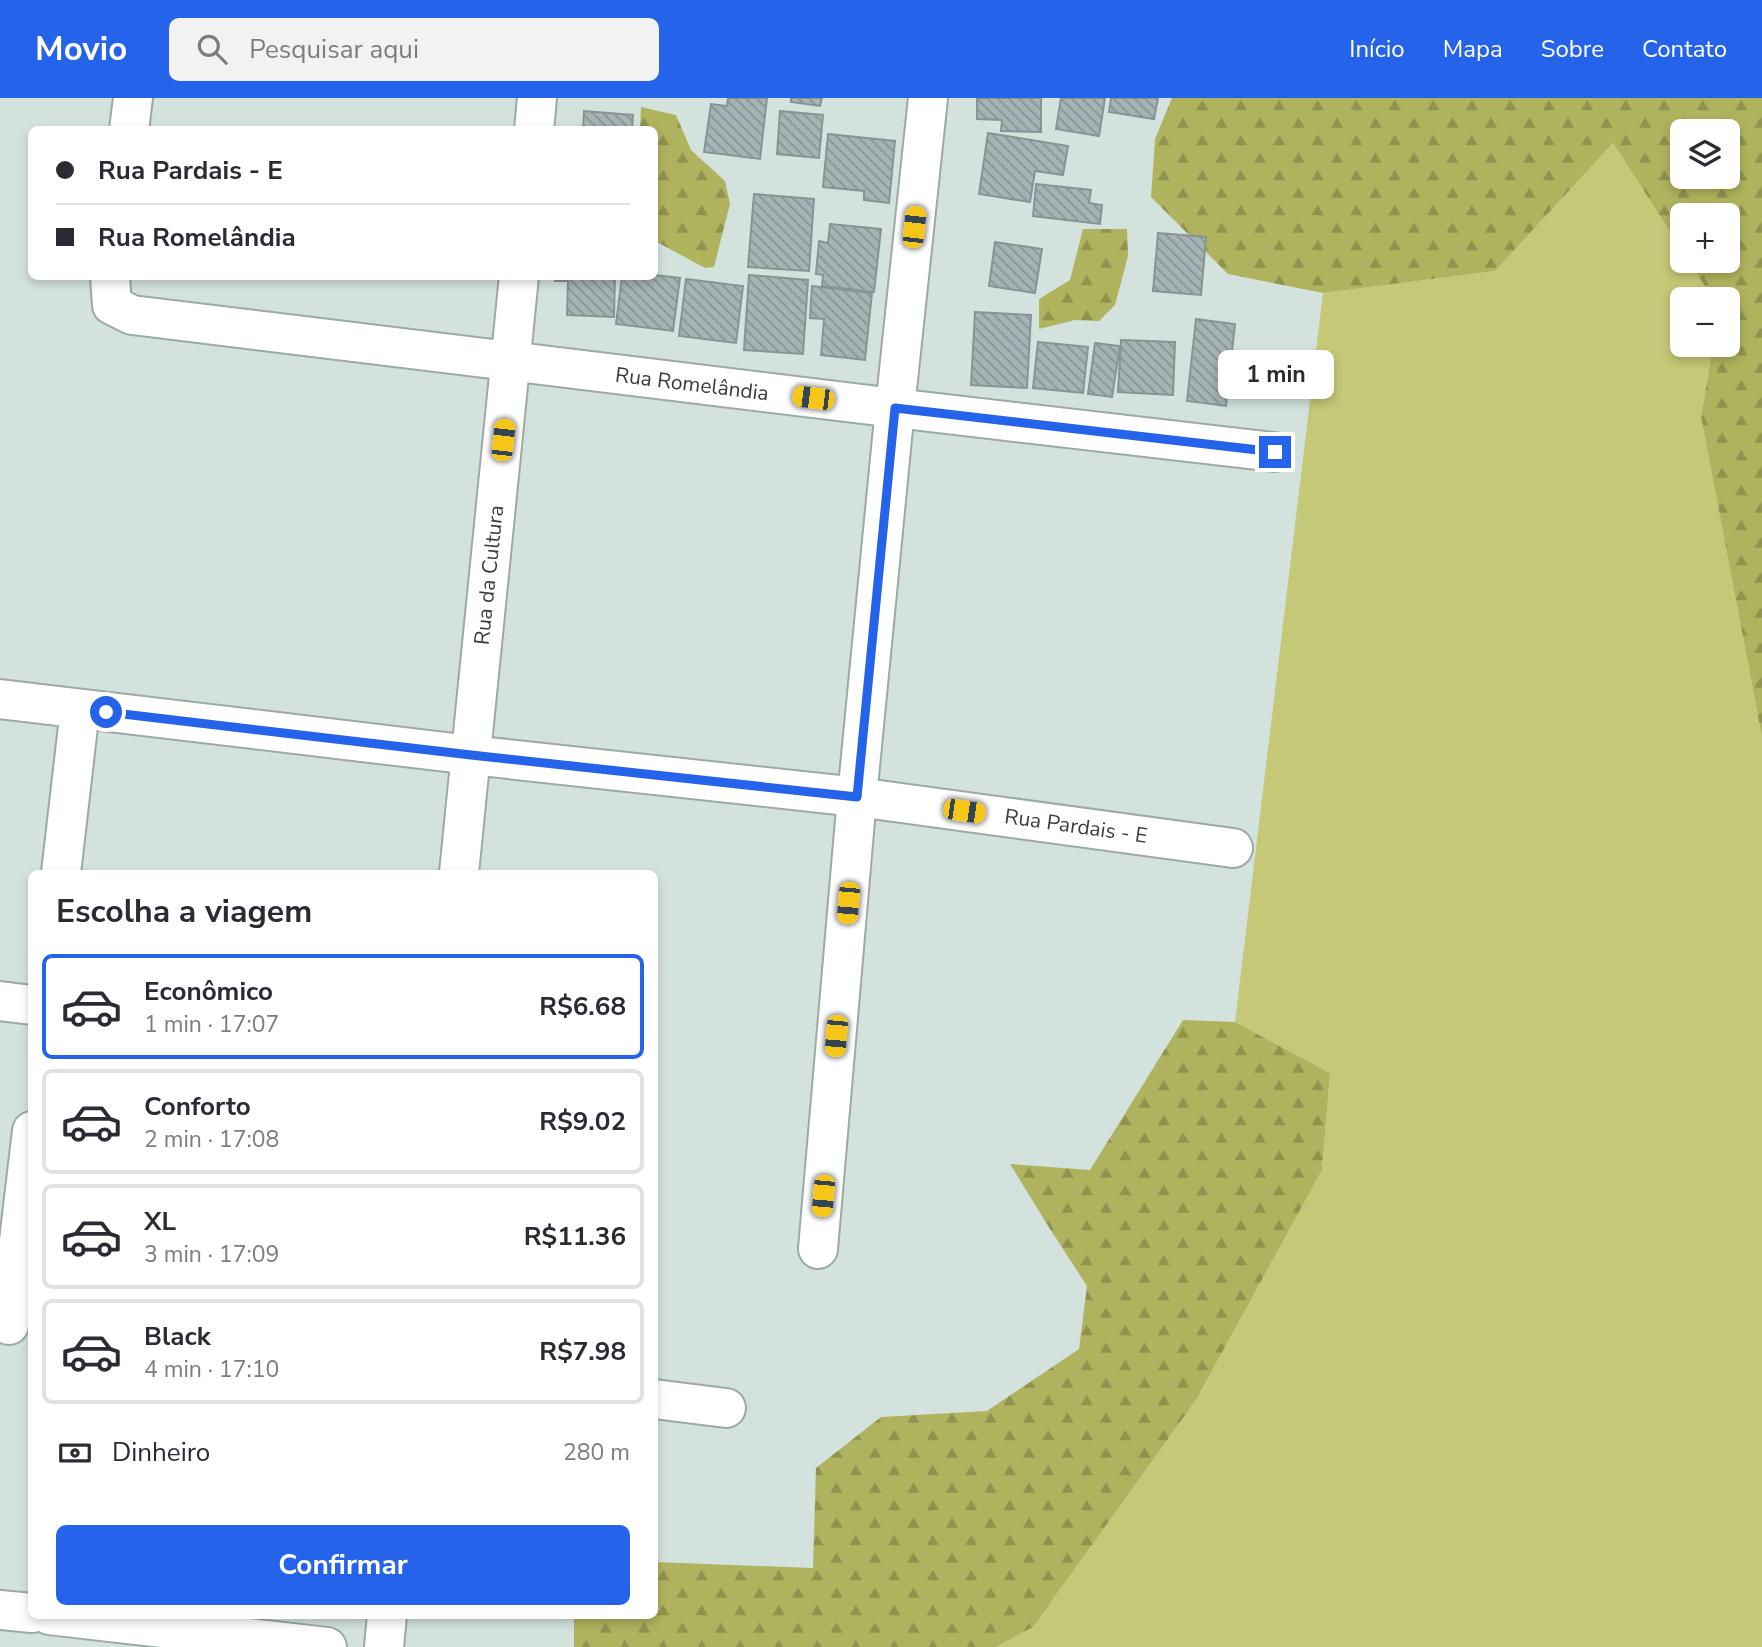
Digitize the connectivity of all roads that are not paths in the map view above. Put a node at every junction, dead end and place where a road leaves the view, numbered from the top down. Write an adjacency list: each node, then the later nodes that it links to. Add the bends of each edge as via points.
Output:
1 (132, 98): 4 (street)
2 (537, 98): 5 (street)
3 (928, 98): 9 (street)
4 (129, 126)
5 (534, 126)
6 (519, 280): 8 (street, Rua da Cultura)
7 (111, 291): 8 (street, Rua Romelândia, via 132,315)
8 (511, 362): 9 (street, Rua Romelândia); 13 (street, Rua da Cultura)
9 (895, 408): 10 (street, Rua Romelândia); 14 (street)
10 (1275, 452)
11 (0, 699): 12 (street, Rua Pardais - E)
12 (80, 709): 13 (street, Rua Pardais - E); 16 (street)
13 (471, 755): 14 (street, Rua Pardais - E); 17 (street, Rua da Cultura)
14 (857, 797): 15 (street, Rua Pardais - E); 21 (street)
15 (1233, 848)
16 (61, 870)
17 (459, 870)
18 (0, 1001): 19 (street)
19 (28, 1004)
20 (28, 1174): 22 (street)
21 (818, 1249)
22 (14, 1325)
23 (658, 1400): 24 (street)
24 (726, 1408)
25 (0, 1610): 26 (street)
26 (28, 1613)
27 (84, 1619): 29 (street)
28 (387, 1619): 30 (street)
29 (327, 1647)
30 (384, 1647)

